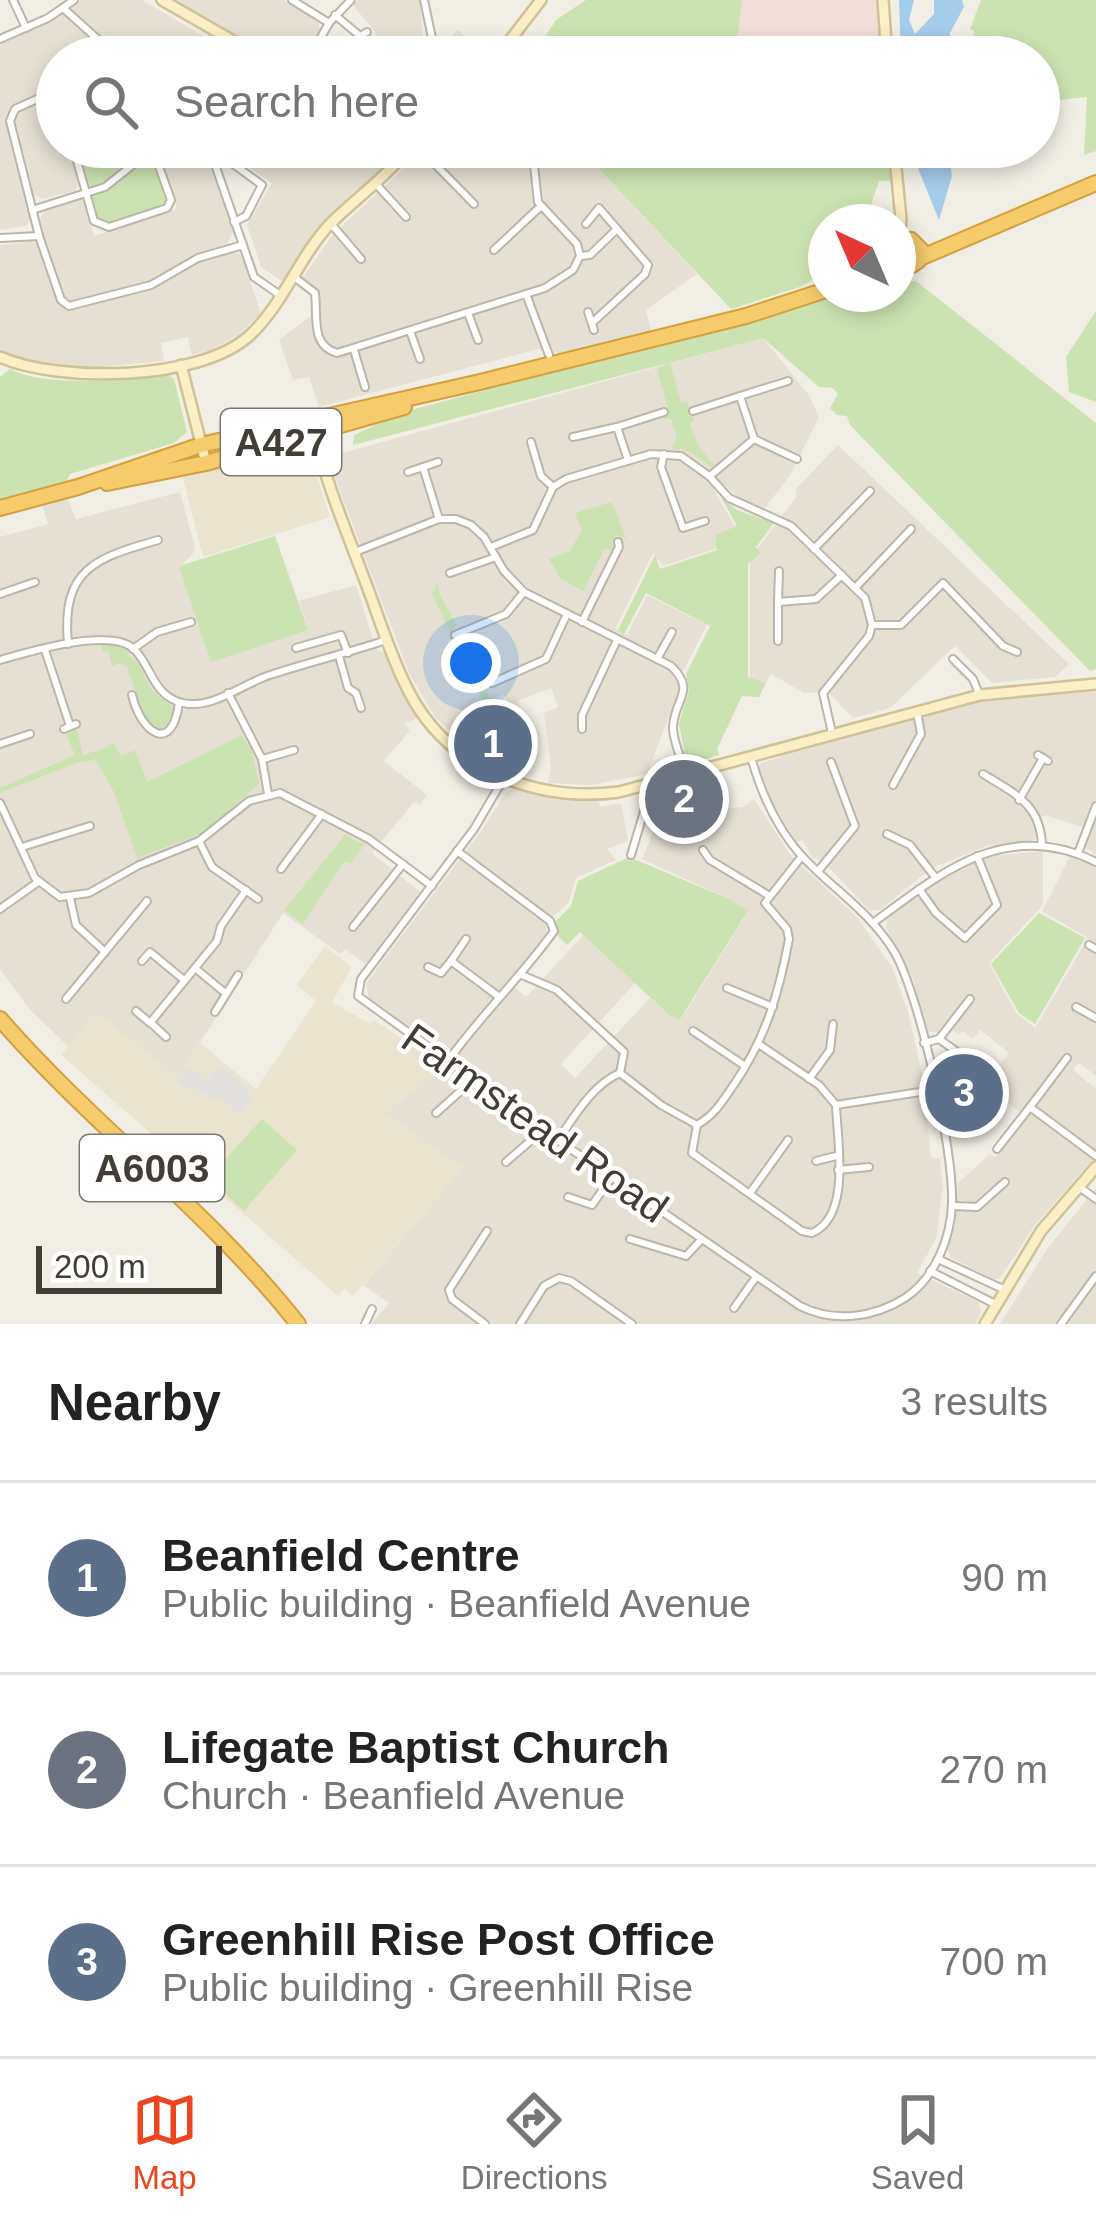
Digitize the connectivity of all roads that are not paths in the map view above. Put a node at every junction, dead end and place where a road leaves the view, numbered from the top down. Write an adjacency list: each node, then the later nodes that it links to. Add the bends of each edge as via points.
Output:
1 (13, 0): 12 (street)
2 (74, 0): 9 (street)
3 (162, 0): 14 (street)
4 (292, 0): 11 (street)
5 (351, 0): 10 (street)
6 (424, 0): 17 (street)
7 (542, 0): 18 (street)
8 (883, 0): 19 (street)
9 (63, 8): 12 (street); 13 (street)
10 (335, 15): 11 (street); 16 (street)
11 (329, 23): 15 (street)
12 (26, 28): 20 (street)
13 (94, 36)
14 (223, 36)
15 (322, 36)
16 (361, 36)
17 (432, 36)
18 (514, 36)
19 (886, 36)
20 (0, 39)
21 (36, 100): 37 (street, via 15,109 10,122)
22 (79, 168): 33 (street)
23 (128, 168): 33 (street)
24 (160, 168): 33 (street, via 167,208 100,226)
25 (216, 168): 39 (street)
26 (239, 168): 39 (street, via 262,185)
27 (390, 168): 31 (street)
28 (439, 168): 34 (street)
29 (534, 168): 36 (street)
30 (896, 168): 35 (street)
31 (375, 183): 38 (street); 40 (street)
32 (1096, 183): 47 (highway)
33 (86, 193): 37 (street)
34 (474, 204)
35 (900, 204)
36 (541, 206): 46 (street); 48 (street)
37 (32, 210): 43 (street)
38 (406, 217)
39 (235, 222): 45 (street)
40 (331, 224): 49 (street); 50 (street)
41 (586, 224): 42 (street, via 598,208)
42 (617, 229): 48 (street); 54 (street, via 647,270 593,327)
43 (39, 236): 44 (street); 45 (street, via 69,306 151,285)
44 (0, 238)
45 (243, 245): 52 (street, via 254,277)
46 (500, 249)
47 (916, 253)
48 (580, 256): 51 (street, via 567,275)
49 (361, 259)
50 (292, 276): 52 (street); 58 (street, via 315,292 321,346)
51 (526, 294): 55 (street); 59 (street)
52 (280, 295): 62 (street, via 240,342)
53 (808, 296): 68 (highway, A427)
54 (587, 311)
55 (468, 313): 56 (street); 57 (street)
56 (410, 331): 58 (street); 61 (street)
57 (478, 340)
58 (354, 350): 64 (street)
59 (549, 355)
60 (0, 356): 62 (street, via 82,373)
61 (420, 359)
62 (181, 365): 73 (street)
63 (784, 385): 65 (street)
64 (365, 387)
65 (740, 396): 66 (street); 71 (street)
66 (693, 411)
67 (661, 415): 69 (street)
68 (312, 426): 73 (highway, A427); 78 (highway, A427); 93 (street)
69 (617, 427): 70 (street); 76 (street)
70 (573, 437)
71 (754, 439): 75 (street); 81 (street)
72 (531, 442): 83 (street, via 541,476)
73 (201, 445): 78 (street); 82 (highway, A427)
74 (664, 454): 76 (street); 81 (street); 87 (street, via 661,467 683,528)
75 (797, 459)
76 (628, 460): 83 (street)
77 (438, 462): 79 (street)
78 (206, 463): 82 (highway, A427)
79 (423, 467): 80 (street); 86 (street)
80 (408, 472)
81 (709, 476): 92 (street, via 729,498 785,522)
82 (78, 487): 85 (highway, A427)
83 (554, 488): 91 (street, via 533,530)
84 (870, 491): 92 (street)
85 (0, 508)
86 (439, 519): 91 (street, via 471,525); 93 (street)
87 (705, 521)
88 (911, 529): 99 (street)
89 (158, 540): 112 (street, via 87,569 66,608)
90 (618, 542): 105 (street)
91 (491, 547): 94 (street)
92 (814, 549): 97 (street)
93 (355, 553): 110 (street)
94 (496, 557): 95 (street); 100 (street)
95 (453, 569)
96 (779, 571): 102 (street)
97 (842, 575): 99 (street); 102 (street, via 816,598)
98 (35, 582): 101 (street)
99 (855, 588): 106 (street)
100 (524, 592): 103 (street); 107 (street, via 506,614)
101 (0, 594)
102 (778, 602): 109 (street)
103 (567, 614): 105 (street); 121 (street, via 546,659)
104 (191, 622): 115 (street)
105 (582, 622): 111 (street)
106 (872, 625): 116 (street, via 901,625 945,580); 131 (street, via 824,688)
107 (455, 634)
108 (667, 636): 118 (street)
109 (780, 637)
110 (387, 639): 117 (street); 141 (street, via 431,724 468,761)
111 (617, 640): 118 (street); 130 (street)
112 (68, 645): 114 (street); 115 (street, via 111,640)
113 (296, 648): 117 (street, via 341,635)
114 (45, 649): 120 (street); 129 (street)
115 (133, 649): 126 (street)
116 (1017, 652)
117 (343, 654): 123 (street); 127 (street, via 348,688)
118 (657, 659): 139 (street, via 683,677 674,731)
119 (953, 659): 125 (street)
120 (0, 660)
121 (492, 683)
122 (1096, 684): 125 (street)
123 (228, 693): 126 (street); 137 (street)
124 (132, 695): 126 (street, via 145,727 158,734 169,729)
125 (980, 695): 128 (street)
126 (179, 703)
127 (361, 708)
128 (917, 710): 131 (street); 143 (street, via 921,734)
129 (70, 726)
130 (582, 729)
131 (832, 733): 135 (street)
132 (30, 734): 133 (street)
133 (0, 744)
134 (294, 750): 137 (street)
135 (751, 757): 139 (street); 160 (street, via 772,816)
136 (1043, 758): 145 (street)
137 (262, 759): 144 (street)
138 (830, 768): 165 (street, via 855,826)
139 (686, 775): 142 (street)
140 (983, 775): 145 (street)
141 (504, 778): 142 (street, via 539,791 592,795); 158 (street, Farmstead Road)
142 (645, 785): 156 (street)
143 (893, 785)
144 (268, 794): 148 (street, via 286,794); 153 (street)
145 (1019, 800): 154 (street, via 1041,822)
146 (0, 803): 149 (street)
147 (1096, 806): 159 (street)
148 (322, 814): 163 (street); 164 (street)
149 (9, 819): 150 (street); 155 (street)
150 (0, 824)
151 (90, 826): 155 (street)
152 (887, 834): 166 (street, via 910,845)
153 (200, 841): 170 (street, via 212,867); 172 (street)
154 (1042, 846): 159 (street); 161 (street)
155 (24, 847): 167 (street)
156 (635, 850)
157 (703, 850): 171 (street)
158 (457, 851): 168 (street, Farmstead Road); 187 (street, via 550,921 554,931)
159 (1078, 853): 162 (street)
160 (802, 856): 165 (street); 171 (street)
161 (977, 856): 166 (street); 169 (street, via 997,905 965,938)
162 (1096, 862)
163 (403, 864): 168 (street); 176 (street)
164 (281, 869)
165 (819, 870): 177 (street)
166 (935, 877): 169 (street)
167 (38, 882): 172 (street); 175 (street)
168 (432, 886): 207 (street, Farmstead Road, via 357,992)
169 (919, 889): 177 (street)
170 (246, 890): 173 (street); 185 (street)
171 (768, 895): 195 (street, via 766,907 789,939)
172 (70, 898): 180 (street, via 76,926)
173 (258, 899)
174 (143, 903): 180 (street)
175 (4, 910)
176 (353, 923)
177 (874, 923): 205 (street, via 904,970)
178 (466, 939): 183 (street)
179 (156, 944): 181 (street)
180 (105, 952): 191 (street)
181 (149, 952): 182 (street); 188 (street)
182 (142, 961)
183 (451, 962): 184 (street, via 441,973); 192 (street)
184 (428, 967)
185 (195, 968): 188 (street); 190 (street)
186 (238, 974): 190 (street)
187 (522, 975): 192 (street); 211 (street, via 557,990 624,1052)
188 (184, 980): 200 (street)
189 (727, 988): 195 (street)
190 (226, 994): 197 (street)
191 (66, 996)
192 (498, 996): 207 (street)
193 (971, 1003): 204 (street)
194 (1076, 1007): 198 (street)
195 (775, 1008): 206 (street)
196 (136, 1011): 200 (street)
197 (215, 1012)
198 (1096, 1018)
199 (0, 1019): 249 (highway, A6003, via 213,1226)
200 (150, 1023): 203 (street)
201 (833, 1024): 212 (street, via 830,1050)
202 (693, 1030): 209 (street)
203 (166, 1036)
204 (939, 1039): 205 (street); 210 (street)
205 (924, 1043): 214 (street)
206 (760, 1045): 209 (street); 212 (street)
207 (448, 1061): 213 (street, Farmstead Road)
208 (1067, 1062): 216 (street)
209 (746, 1066): 218 (street, via 711,1118)
210 (985, 1072)
211 (620, 1073): 218 (street); 220 (street)
212 (809, 1079): 215 (street)
213 (473, 1080): 217 (street); 219 (street, Farmstead Road)
214 (934, 1090): 215 (street); 236 (street)
215 (836, 1105): 223 (street)
216 (1030, 1107): 222 (street); 224 (street)
217 (436, 1113)
218 (697, 1125): 233 (street, via 692,1153)
219 (543, 1130): 220 (street, Farmstead Road); 226 (street)
220 (558, 1140): 230 (street, Farmstead Road)
221 (788, 1140): 233 (street)
222 (997, 1149)
223 (837, 1156): 225 (street); 229 (street)
224 (1096, 1156)
225 (816, 1161)
226 (506, 1162)
227 (869, 1167): 229 (street)
228 (1096, 1167): 232 (street)
229 (838, 1170): 233 (street, via 836,1203 812,1234)
230 (612, 1177): 234 (street, via 592,1205); 239 (street, Farmstead Road)
231 (1000, 1183): 236 (street, via 977,1207)
232 (1078, 1186): 235 (street); 244 (street)
233 (750, 1193)
234 (568, 1197)
235 (1096, 1198)
236 (952, 1206): 240 (street, Farmstead Road)
237 (487, 1231): 251 (street, via 449,1290)
238 (630, 1239): 239 (street, via 686,1256)
239 (701, 1239): 242 (street, Farmstead Road)
240 (938, 1259): 241 (street, Farmstead Road); 244 (street)
241 (931, 1271): 242 (street, Farmstead Road, via 898,1302 847,1317 809,1311); 245 (street)
242 (756, 1276): 246 (street)
243 (1096, 1276): 254 (street)
244 (1004, 1288): 245 (street)
245 (995, 1304): 253 (street)
246 (734, 1308)
247 (372, 1309): 250 (street)
248 (518, 1323): 252 (street, via 559,1278)
249 (298, 1324)
250 (364, 1324)
251 (484, 1324)
252 (632, 1324)
253 (985, 1324)
254 (1061, 1324)

